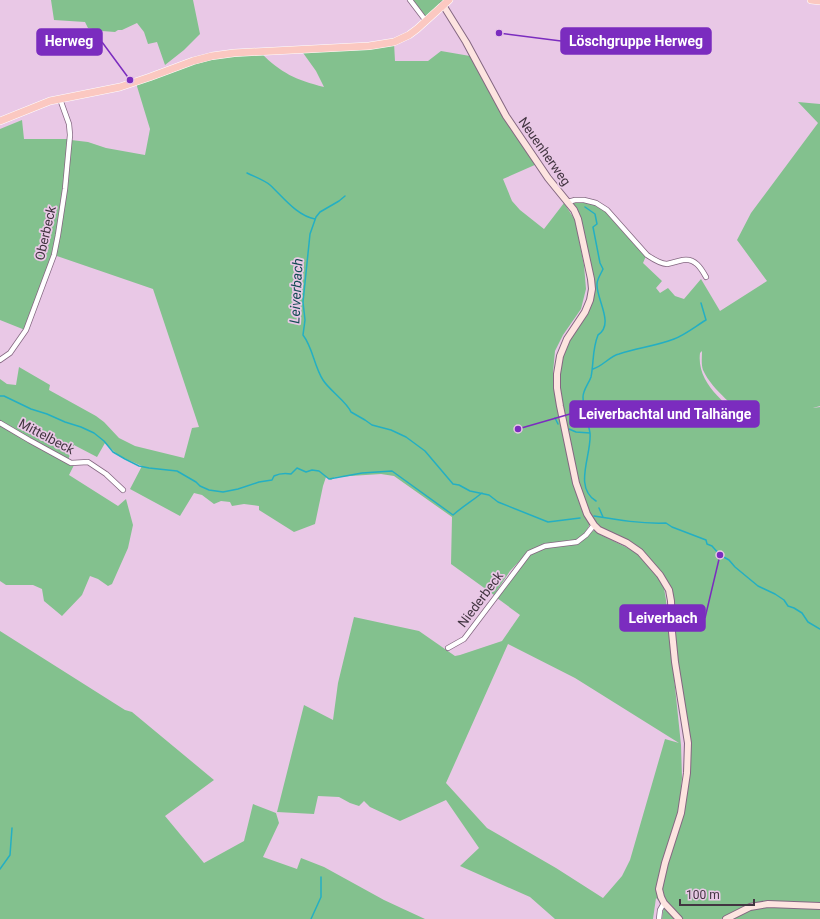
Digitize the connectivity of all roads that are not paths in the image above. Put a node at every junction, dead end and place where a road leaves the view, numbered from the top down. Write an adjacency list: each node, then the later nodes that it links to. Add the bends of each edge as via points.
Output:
1 (410, 0): 6 (street)
2 (449, 0): 5 (main road)
3 (811, 0): 4 (main road)
4 (820, 1)
5 (443, 5): 6 (main road); 9 (street, Neuenherweg, via 506,116)
6 (426, 21): 7 (main road, via 394,42 212,56 120,87)
7 (60, 99): 8 (main road, via 37,105); 11 (street, Oberbeck, via 70,135 65,189 54,255 26,330 10,353)
8 (0, 121)
9 (568, 202): 10 (street, Neuenherweg, via 575,200 596,203 607,210 647,255 668,264 691,261 700,266); 14 (street, via 578,219 592,289 585,312 562,348 557,388 576,483)
10 (706, 277)
11 (0, 360)
12 (0, 423): 13 (street, Mittelbeck, via 71,463 88,462 106,474)
13 (122, 490)
14 (594, 525): 15 (street, Niederbeck, via 577,542 545,546 525,557 464,639); 16 (street, via 640,552 660,575 670,596 673,651 688,743 682,813 664,863 659,889)
15 (448, 648)
16 (664, 903): 18 (street); 19 (street)
17 (820, 906): 20 (street, via 768,904 750,907)
18 (659, 919)
19 (679, 919)
20 (726, 919)

